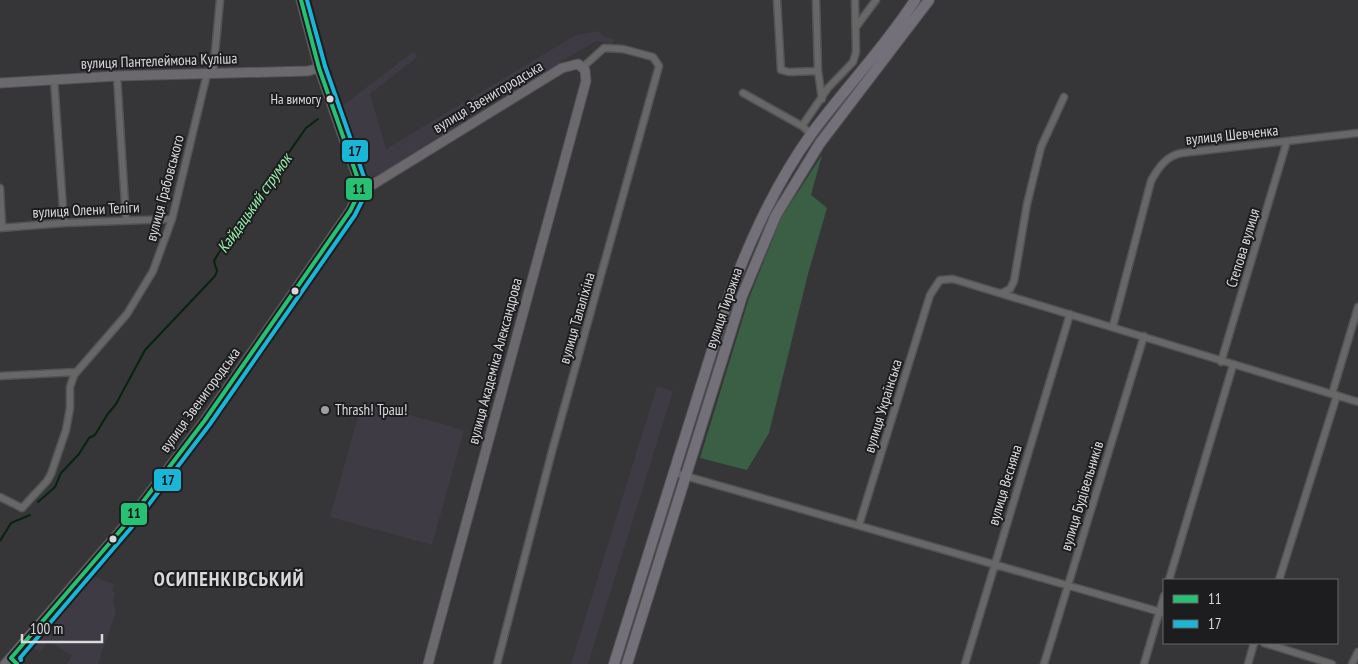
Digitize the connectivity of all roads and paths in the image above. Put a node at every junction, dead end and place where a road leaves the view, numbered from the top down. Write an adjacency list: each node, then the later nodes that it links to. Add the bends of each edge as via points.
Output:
1 (220, 0): 13 (street, вулиця Грабовського)
2 (301, 0): 11 (street)
3 (777, 0): 12 (street, via 781,70)
4 (816, 0): 12 (street)
5 (854, 0): 9 (street)
6 (876, 0): 9 (street)
7 (915, 0): 22 (main road, вулиця Тиражна)
8 (929, 0): 24 (main road, вулиця Тиражна)
9 (856, 27): 19 (street, via 853,62)
10 (583, 67): 26 (street, вулиця Звенигородська, via 578,64 562,68); 55 (street, вулиця Академіка Александрова, via 587,75 584,88); 56 (street, вулиця Талаліхіна, via 599,50 610,48 653,57 658,66)
11 (319, 68): 13 (street, вулиця Пантелеймона Куліша); 26 (street, via 359,182)
12 (818, 72): 19 (street)
13 (210, 74): 14 (street, вулиця Пантелеймона Куліша); 27 (street, вулиця Грабовського)
14 (117, 76): 15 (street, вулиця Пантелеймона Куліша); 28 (street)
15 (54, 79): 16 (street, вулиця Пантелеймона Куліша); 29 (street)
16 (0, 84)
17 (742, 93): 20 (street)
18 (1064, 97): 31 (street, via 1041,147 1026,204 1014,280 1010,289)
19 (822, 99): 20 (street)
20 (802, 126): 22 (street)
21 (1358, 133): 23 (street, вулиця Шевченка)
22 (811, 134): 24 (main road); 42 (main road, вулиця Тиражна, via 780,182 746,250)
23 (1287, 141): 34 (street, вулиця Шевченка, via 1170,156 1157,170 1148,194); 36 (street, Степова вулиця)
24 (820, 143): 43 (main road, вулиця Тиражна, via 776,214 752,271)
25 (0, 188): 30 (street)
26 (359, 193): 54 (street, вулиця Звенигородська, via 350,211 204,420 126,524)
27 (172, 219): 28 (street, вулиця Олени Теліги); 38 (street, вулиця Грабовського, via 161,252 141,293 127,314)
28 (126, 220): 29 (street, вулиця Олени Теліги)
29 (64, 223): 30 (street, вулиця Олени Теліги)
30 (1, 228)
31 (1002, 293): 33 (street); 45 (street, вулиця Українська, via 946,279 940,280 930,295)
32 (1358, 307): 40 (street)
33 (1070, 314): 34 (street); 46 (street, вулиця Весняна)
34 (1113, 326): 35 (street)
35 (1144, 336): 36 (street); 49 (street, вулиця Будівельників)
36 (1221, 362): 37 (street)
37 (1233, 365): 40 (street); 47 (street)
38 (76, 372): 39 (street); 44 (street, via 70,387 66,430 48,482 22,508)
39 (0, 376)
40 (1334, 395): 41 (street); 48 (street)
41 (1358, 402)
42 (675, 473): 43 (street); 57 (main road, вулиця Тиражна)
43 (686, 476): 45 (street); 58 (main road, вулиця Тиражна)
44 (0, 497)
45 (859, 525): 46 (street)
46 (995, 564): 49 (street); 59 (street, вулиця Весняна)
47 (1169, 579)
48 (1279, 579)
49 (1067, 585): 50 (street); 60 (street, вулиця Будівельників)
50 (1162, 612): 61 (street)
51 (1254, 644): 62 (street)
52 (1267, 644): 63 (street)
53 (1358, 652): 64 (street)
54 (11, 662)
55 (428, 664)
56 (497, 664)
57 (614, 664)
58 (627, 664)
59 (965, 664)
60 (1044, 664)
61 (1144, 664)
62 (1248, 664)
63 (1332, 664)
64 (1352, 664)

